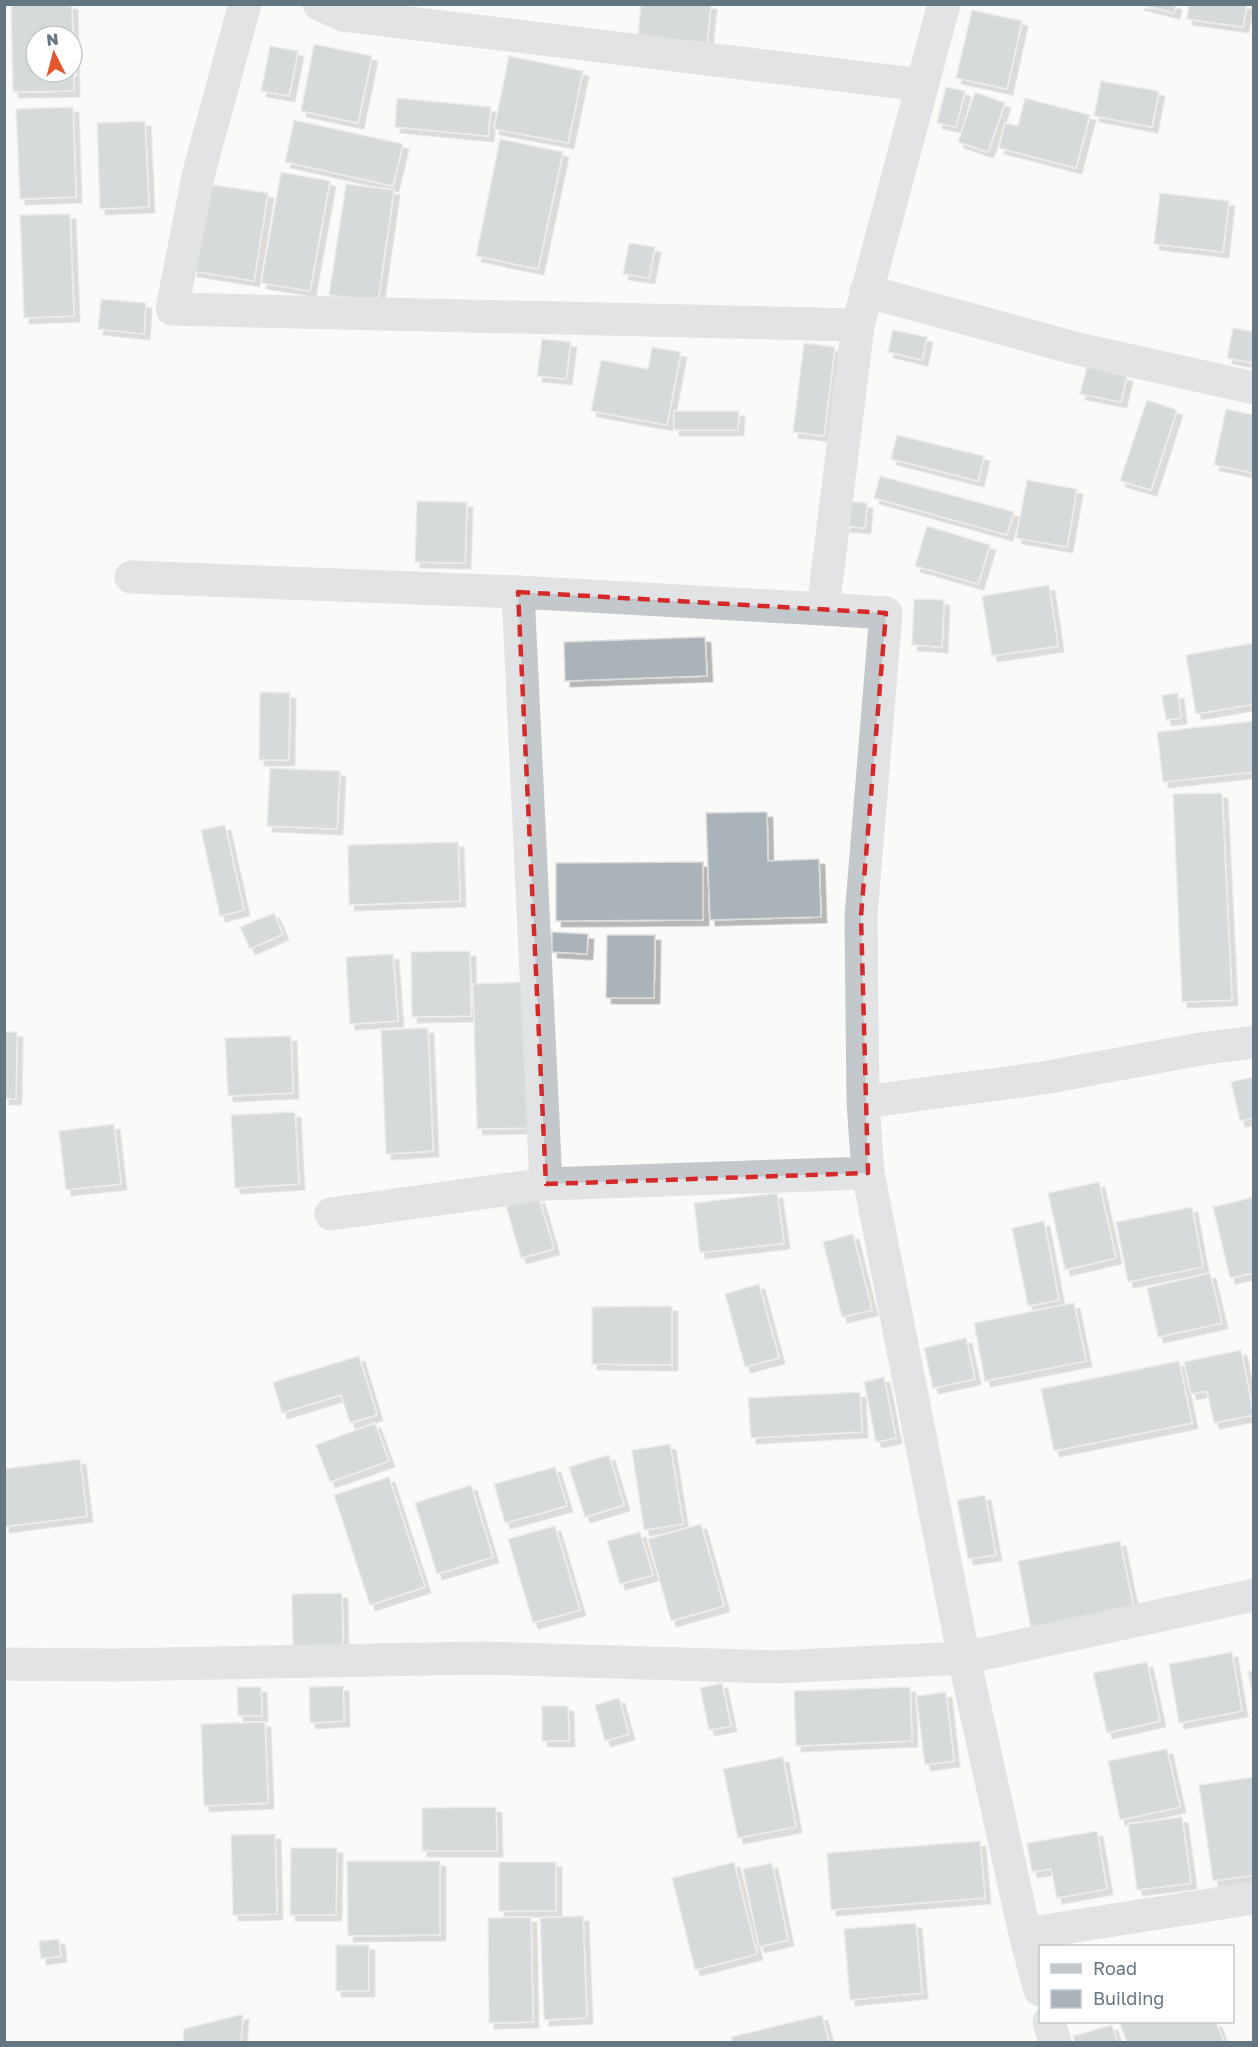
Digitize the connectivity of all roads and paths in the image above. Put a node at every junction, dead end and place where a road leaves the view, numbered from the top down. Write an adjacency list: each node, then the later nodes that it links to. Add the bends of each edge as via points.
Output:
1 (245, 4): 6 (street, via 199,172 172,309)
2 (319, 4): 4 (street, via 344,15)
3 (944, 4): 4 (street)
4 (922, 85): 5 (street)
5 (866, 291): 6 (street); 7 (street, via 1074,348)
6 (858, 325): 10 (street)
7 (1254, 388)
8 (131, 577): 9 (street)
9 (518, 592): 10 (street); 14 (street)
10 (823, 609): 12 (street, via 886,613 861,916)
11 (1254, 1042): 12 (street, via 1043,1078)
12 (863, 1102): 13 (street)
13 (868, 1173): 14 (street); 17 (street)
14 (546, 1184): 15 (street)
15 (331, 1214)
16 (1254, 1595): 17 (street)
17 (964, 1658): 18 (street, via 776,1667 482,1658); 20 (street)
18 (4, 1664)
19 (1254, 1898): 20 (street)
20 (1025, 1934): 21 (street)
21 (1039, 1983)
22 (1049, 2023): 23 (street)
23 (1055, 2043)

